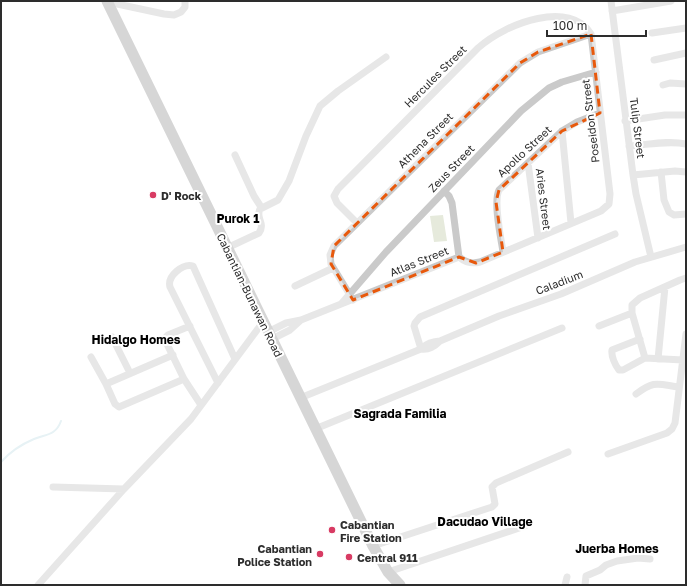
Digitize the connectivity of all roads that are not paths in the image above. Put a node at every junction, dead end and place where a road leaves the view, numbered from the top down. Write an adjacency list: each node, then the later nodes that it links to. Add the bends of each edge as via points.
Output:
1 (185, 1): 4 (street, via 185,8 174,15)
2 (611, 1): 5 (street, Tulip Street)
3 (671, 1): 5 (street)
4 (107, 2): 37 (main road, Cabantian-Bunawan Road)
5 (612, 11): 19 (street, Tulip Street)
6 (524, 15): 32 (street, Hercules Street, via 494,34 478,48 335,192 337,203)
7 (582, 15): 9 (street)
8 (686, 28): 10 (street)
9 (591, 34): 14 (street, Poseidon Street); 32 (street, Athena Street, via 538,52 520,63)
10 (652, 34)
11 (686, 54): 13 (street)
12 (386, 57): 37 (street, via 320,106 278,200 258,212 261,231)
13 (654, 60)
14 (596, 72): 17 (street, Poseidon Street); 28 (street, Zeus Street, via 549,88 521,111)
15 (686, 84): 16 (street)
16 (663, 85)
17 (600, 113): 20 (street, Apollo Street); 29 (street, Poseidon Street)
18 (686, 115): 19 (street, via 665,115)
19 (625, 121): 22 (street, Tulip Street)
20 (562, 131): 24 (street, Apollo Street); 33 (street)
21 (686, 144): 22 (street)
22 (628, 146): 27 (street, Tulip Street)
23 (235, 155): 30 (street)
24 (528, 163): 35 (street, Aries Street); 38 (street, Apollo Street, via 497,194)
25 (661, 172): 26 (street); 27 (street); 31 (street, via 666,208 674,215)
26 (686, 172)
27 (633, 175): 40 (street, Tulip Street)
28 (444, 191): 39 (street, via 452,204); 45 (street, Zeus Street, via 386,252)
29 (609, 204): 33 (street, Atlas Street, via 601,211)
30 (261, 207)
31 (686, 214)
32 (357, 223): 41 (street, Athena Street, via 334,246 330,260)
33 (571, 223): 35 (street, Atlas Street)
34 (615, 234): 55 (street, via 420,317 414,326)
35 (538, 238): 38 (street, Atlas Street)
36 (686, 247): 40 (street, Caladium)
37 (227, 248): 47 (main road, Cabantian-Bunawan Road)
38 (503, 252): 39 (street, Atlas Street, via 476,263 467,262)
39 (459, 257): 45 (street, Atlas Street)
40 (652, 257): 55 (street, Caladium, via 499,316 440,341 429,349)
41 (333, 268): 43 (street); 45 (street)
42 (686, 278): 44 (street)
43 (295, 286)
44 (665, 287): 46 (street, via 636,300 632,305); 60 (street)
45 (351, 297): 52 (street, Zeus Street, via 341,304 301,320 290,330)
46 (632, 313): 49 (street); 54 (street)
47 (263, 322): 52 (main road, Cabantian-Bunawan Road); 59 (street)
48 (190, 326): 56 (street, via 166,337 165,340); 59 (street, via 169,283 171,277 183,267 190,265 193,266); 64 (street)
49 (599, 326)
50 (562, 328): 70 (street)
51 (686, 334): 61 (street)
52 (270, 336): 68 (main road, Cabantian-Bunawan Road)
53 (112, 338): 62 (street)
54 (640, 338): 58 (street); 58 (street, via 614,349 612,354 617,367 621,370)
55 (420, 349): 68 (street, Caladium)
56 (173, 355): 62 (street); 63 (street)
57 (92, 357): 65 (street)
58 (645, 358): 60 (street)
59 (235, 359): 64 (street)
60 (658, 359): 61 (street)
61 (683, 360): 66 (street)
62 (130, 373): 65 (street)
63 (184, 379): 65 (street, via 119,407 115,404); 69 (street)
64 (218, 382): 69 (street)
65 (106, 384)
66 (679, 387): 67 (street, via 655,384); 72 (street, via 672,429)
67 (636, 394)
68 (300, 398): 70 (main road, Cabantian-Bunawan Road)
69 (201, 405): 74 (street)
70 (315, 429): 76 (main road, Cabantian-Bunawan Road)
71 (568, 452): 76 (street, via 496,483 492,487 495,504 492,507)
72 (608, 454)
73 (53, 487): 74 (street)
74 (124, 489): 79 (street)
75 (525, 526): 78 (street)
76 (373, 546): 78 (main road, Cabantian-Bunawan Road)
77 (650, 559): 81 (street, via 629,558 611,563 586,576)
78 (388, 572): 80 (main road, Cabantian-Bunawan Road)
79 (38, 585)
80 (400, 585)
81 (585, 585)

